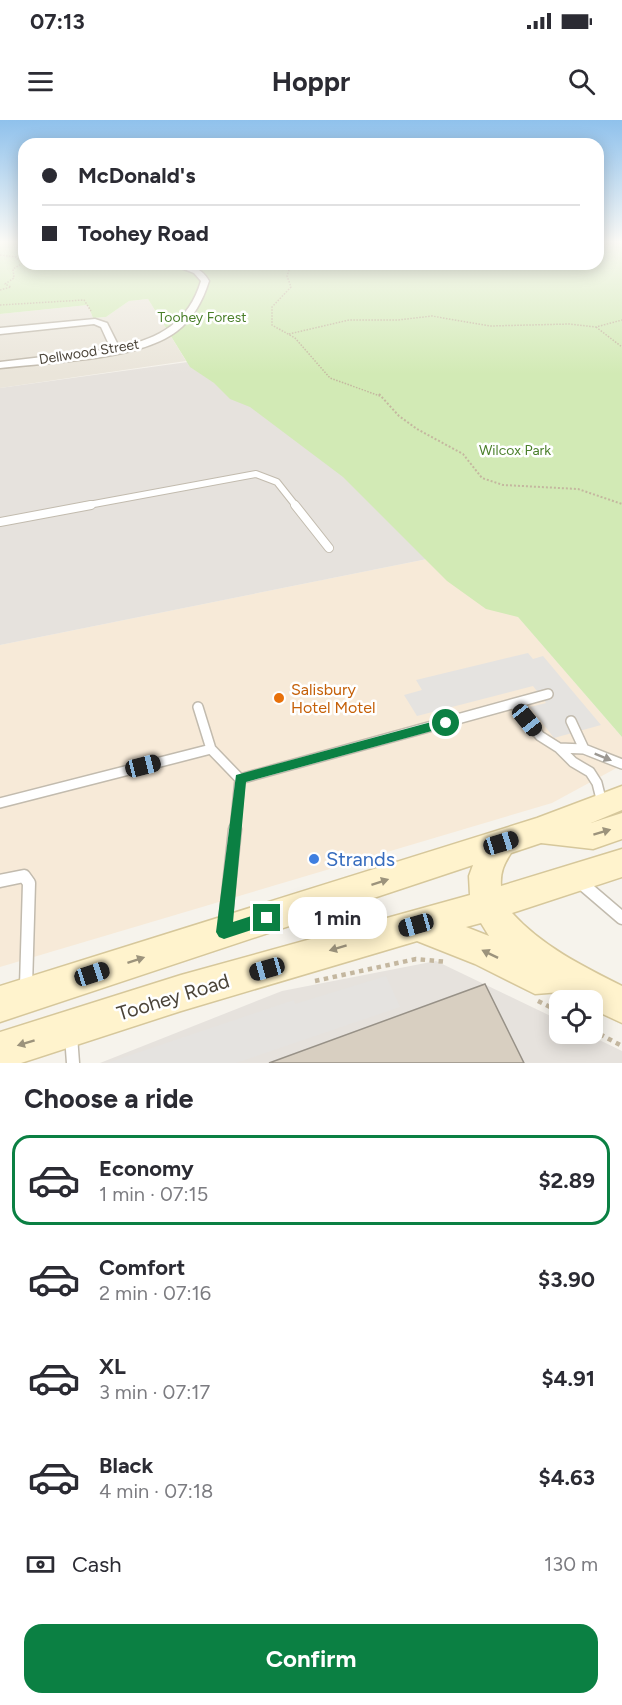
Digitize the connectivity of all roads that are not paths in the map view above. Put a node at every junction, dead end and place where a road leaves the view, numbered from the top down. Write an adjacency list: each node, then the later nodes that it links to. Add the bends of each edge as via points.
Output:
1 (204, 286): 3 (street, Dellwood Street, via 189,314 175,329 153,341)
2 (0, 331): 3 (street, via 96,321 104,325)
3 (116, 350): 4 (street, Dellwood Street)
4 (0, 365)
5 (0, 522): 6 (lane, via 256,474 277,482)
6 (329, 548)
7 (548, 694): 8 (lane)
8 (514, 704): 11 (lane, via 540,736); 15 (lane)
9 (198, 707): 12 (lane)
10 (571, 721): 13 (lane)
11 (559, 748): 13 (lane); 17 (lane, via 590,772)
12 (211, 749): 15 (lane); 16 (lane)
13 (584, 749): 14 (lane, one-way to 14)
14 (622, 765)
15 (240, 779): 25 (lane)
16 (0, 803)
17 (616, 810): 18 (main road, one-way to 17, via 541,830 593,836)
18 (501, 843): 22 (main road, via 485,874 484,887); 25 (main road, one-way to 18)
19 (622, 862): 20 (main road, Toohey Road)
20 (575, 878): 22 (main road, Toohey Road); 23 (lane)
21 (0, 881): 27 (lane, via 24,876 29,882)
22 (490, 905): 24 (main road, Toohey Road); 26 (main road, via 512,940)
23 (622, 918)
24 (416, 925): 26 (main road, one-way to 24, via 535,977 485,951); 29 (main road, Toohey Road, one-way to 29, via 182,993)
25 (224, 932): 27 (main road, one-way to 25)
26 (564, 974): 28 (main road)
27 (13, 1000)
28 (622, 1005)
29 (72, 1046): 30 (main road, Toohey Road, one-way to 30)
30 (0, 1051)

